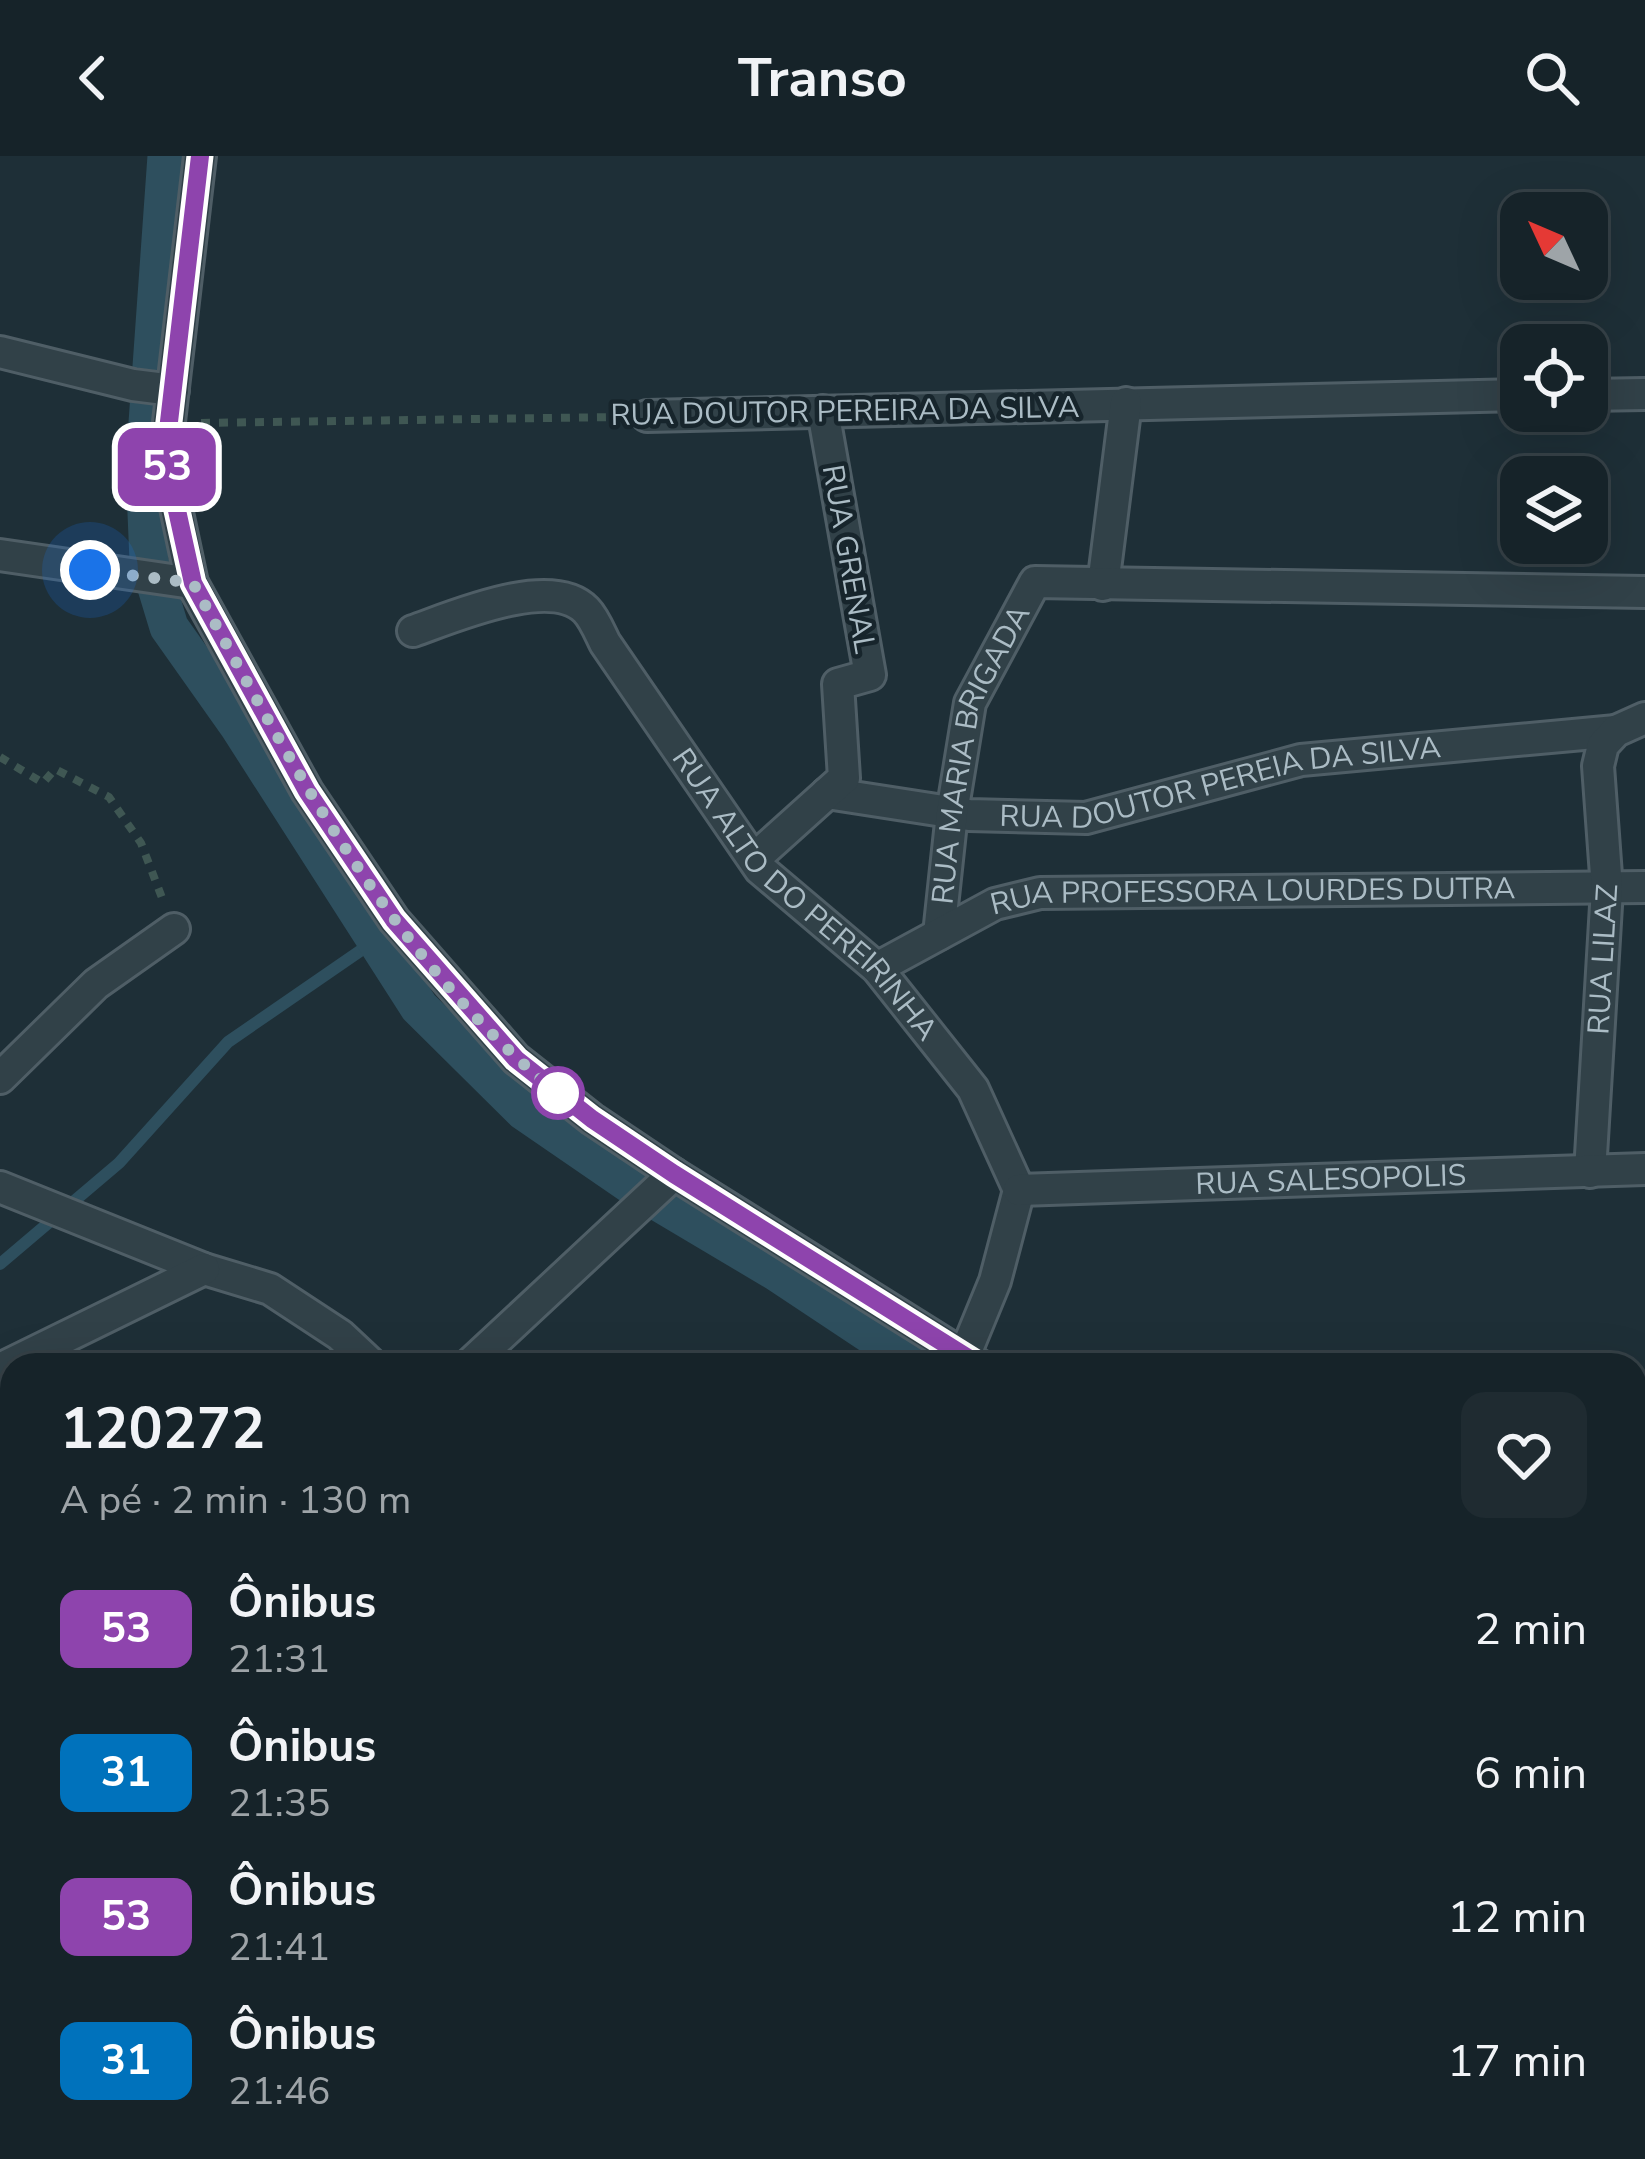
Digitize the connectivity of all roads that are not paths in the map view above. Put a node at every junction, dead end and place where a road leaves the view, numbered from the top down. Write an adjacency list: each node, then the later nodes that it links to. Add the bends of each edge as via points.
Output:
1 (200, 156): 3 (street)
2 (0, 352): 3 (street)
3 (156, 388): 11 (street, via 169,423 165,456)
4 (1645, 394): 6 (street)
5 (1500, 395): 7 (street, RUA DOUTOR PEREIRA DA SILVA)
6 (1608, 395)
7 (1126, 403): 8 (street, RUA DOUTOR PEREIRA DA SILVA); 12 (street)
8 (823, 411): 9 (street, RUA DOUTOR PEREIRA DA SILVA); 17 (street, RUA GRENAL, via 870,675 838,684 844,778)
9 (647, 416)
10 (0, 555): 11 (street)
11 (182, 582): 29 (street, via 394,920 516,1059 592,1119)
12 (1103, 585): 13 (street); 18 (street, RUA MARIA BRIGADA, via 1035,582 970,704)
13 (1645, 592)
14 (413, 631): 19 (street, RUA ALTO DO PEREIRINHA, via 513,596 572,599 588,611)
15 (1645, 718): 16 (street)
16 (1609, 738): 18 (street, RUA DOUTOR PEREIA DA SILVA, via 1301,760 1086,818); 21 (street, RUA LILAZ, via 1598,766)
17 (827, 793): 18 (street, RUA DOUTOR PEREIA DA SILVA); 19 (street)
18 (952, 813): 23 (street, RUA MARIA BRIGADA)
19 (754, 859): 24 (street, RUA ALTO DO PEREIRINHA)
20 (1645, 887): 21 (street, RUA PROFESSORA LOURDES DUTRA)
21 (1607, 889): 23 (street, RUA PROFESSORA LOURDES DUTRA, via 1067,890 994,904); 27 (street, RUA LILAZ)
22 (174, 929): 25 (street, via 96,984)
23 (939, 934): 24 (street, RUA PROFESSORA LOURDES DUTRA)
24 (878, 968): 30 (street, RUA ALTO DO PEREIRINHA, via 974,1089)
25 (0, 1078)
26 (1645, 1169): 27 (street, RUA SALESOPOLIS)
27 (1590, 1172): 30 (street, RUA SALESOPOLIS)
28 (0, 1186): 31 (street)
29 (659, 1189): 34 (street); 35 (street)
30 (1019, 1190): 36 (street)
31 (204, 1269): 32 (street); 33 (street, via 270,1288)
32 (33, 1353)
33 (359, 1353)
34 (482, 1353)
35 (961, 1353)
36 (974, 1353)

